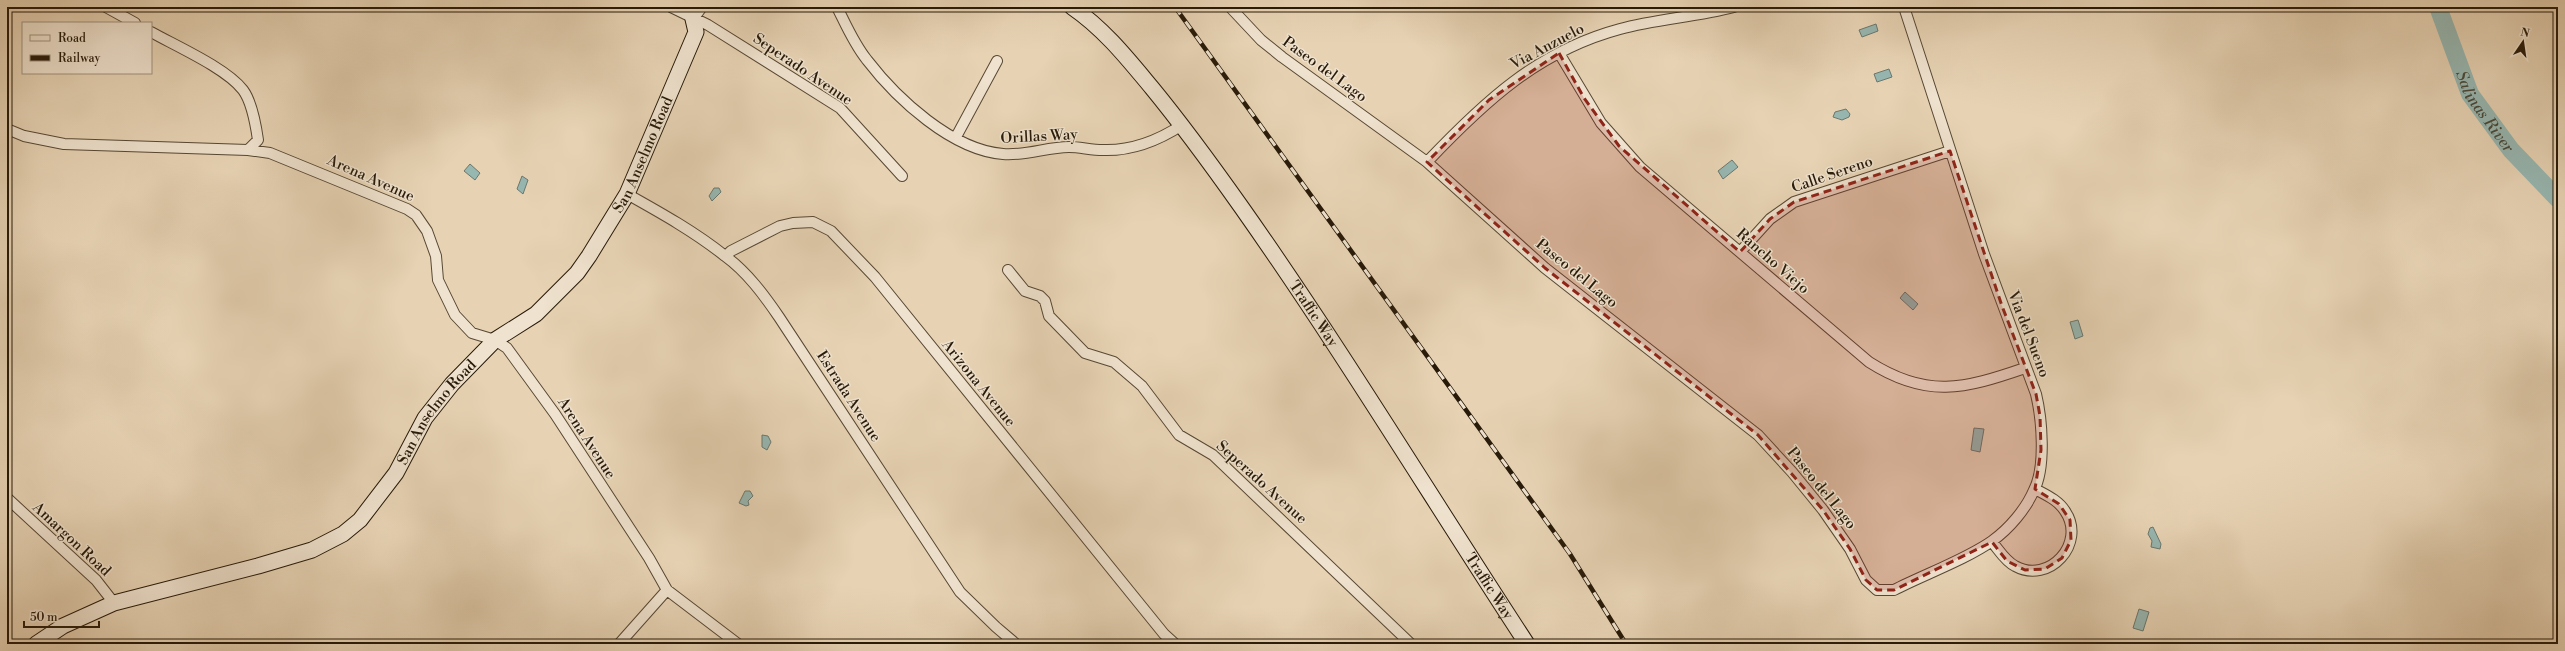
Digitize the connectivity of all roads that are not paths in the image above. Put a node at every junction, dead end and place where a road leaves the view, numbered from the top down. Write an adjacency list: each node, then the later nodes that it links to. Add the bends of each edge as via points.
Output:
1 (106, 7): 10 (street)
2 (671, 7): 9 (street, Seperado Avenue)
3 (702, 7): 9 (street)
4 (837, 7): 16 (street, Orillas Way, via 855,42 879,74 921,114)
5 (1072, 7): 14 (street, Traffic Way, via 1088,18 1121,50)
6 (1230, 7): 19 (street, Paseo del Lago, via 1261,40 1282,57)
7 (1734, 7): 12 (street, Via Anzuelo, via 1619,29)
8 (1904, 7): 18 (street, Via del Sueno)
9 (693, 19): 20 (street, Seperado Avenue, via 708,25 840,108); 21 (street, San Anselmo Road, via 696,32)
10 (133, 22)
11 (152, 33): 17 (street, via 229,77 244,91 258,140)
12 (1559, 53): 19 (street, Via Anzuelo, via 1512,81 1489,100); 22 (street, Rancho Viejo, via 1584,98 1619,146)
13 (997, 61): 16 (street)
14 (1182, 125): 16 (street, Orillas Way, via 1165,136 1131,147 1105,150 1057,147 1022,154 1004,154 978,149); 39 (street, Traffic Way, via 1285,269 1350,366)
15 (7, 129): 17 (street, Arena Avenue, via 64,144)
16 (956, 137)
17 (248, 150): 25 (street, Arena Avenue, via 292,160 416,215 427,231 436,256 438,280 455,315 472,333)
18 (1950, 151): 22 (street, Calle Sereno, via 1812,194 1794,202 1770,219); 26 (street, Via del Sueno)
19 (1427, 162): 31 (street, Paseo del Lago, via 1545,268 1758,435 1823,510 1850,549 1866,580)
20 (902, 176)
21 (627, 194): 23 (street, Estrada Avenue, via 671,219); 25 (street, San Anselmo Road, via 577,273 536,314)
22 (1740, 252): 26 (street, Rancho Viejo, via 1869,362 1900,379 1932,386 1964,386 1978,384)
23 (726, 256): 36 (street, Estrada Avenue, via 752,281 780,317 960,592); 37 (street, Arizona Avenue, via 786,224 813,222 831,230 875,277 966,392 1164,634)
24 (1008, 270): 38 (street, Seperado Avenue, via 1025,291 1040,296 1045,301 1049,316 1085,352 1114,362 1142,386 1179,434 1213,456)
25 (495, 340): 30 (street, Arena Avenue, via 507,348 555,414); 32 (street, San Anselmo Road, via 437,402 396,473 374,504 343,534 296,556)
26 (2025, 368): 27 (street, Via del Sueno, via 2036,394 2041,426 2041,450)
27 (2035, 489): 29 (street, Via del Sueno, via 2019,514); 29 (street, via 2059,504 2070,520 2071,540 2062,558 2045,569 2025,570 2007,561)
28 (7, 498): 32 (street, Amargon Road, via 96,580)
29 (1992, 542): 31 (street, Via del Sueno, via 1894,590)
30 (668, 590): 34 (street); 35 (street, Arena Avenue)
31 (1877, 590)
32 (114, 603): 33 (street, San Anselmo Road, via 63,626)
33 (36, 644)
34 (619, 644)
35 (738, 644)
36 (1016, 644)
37 (1175, 644)
38 (1411, 644)
39 (1527, 644)

